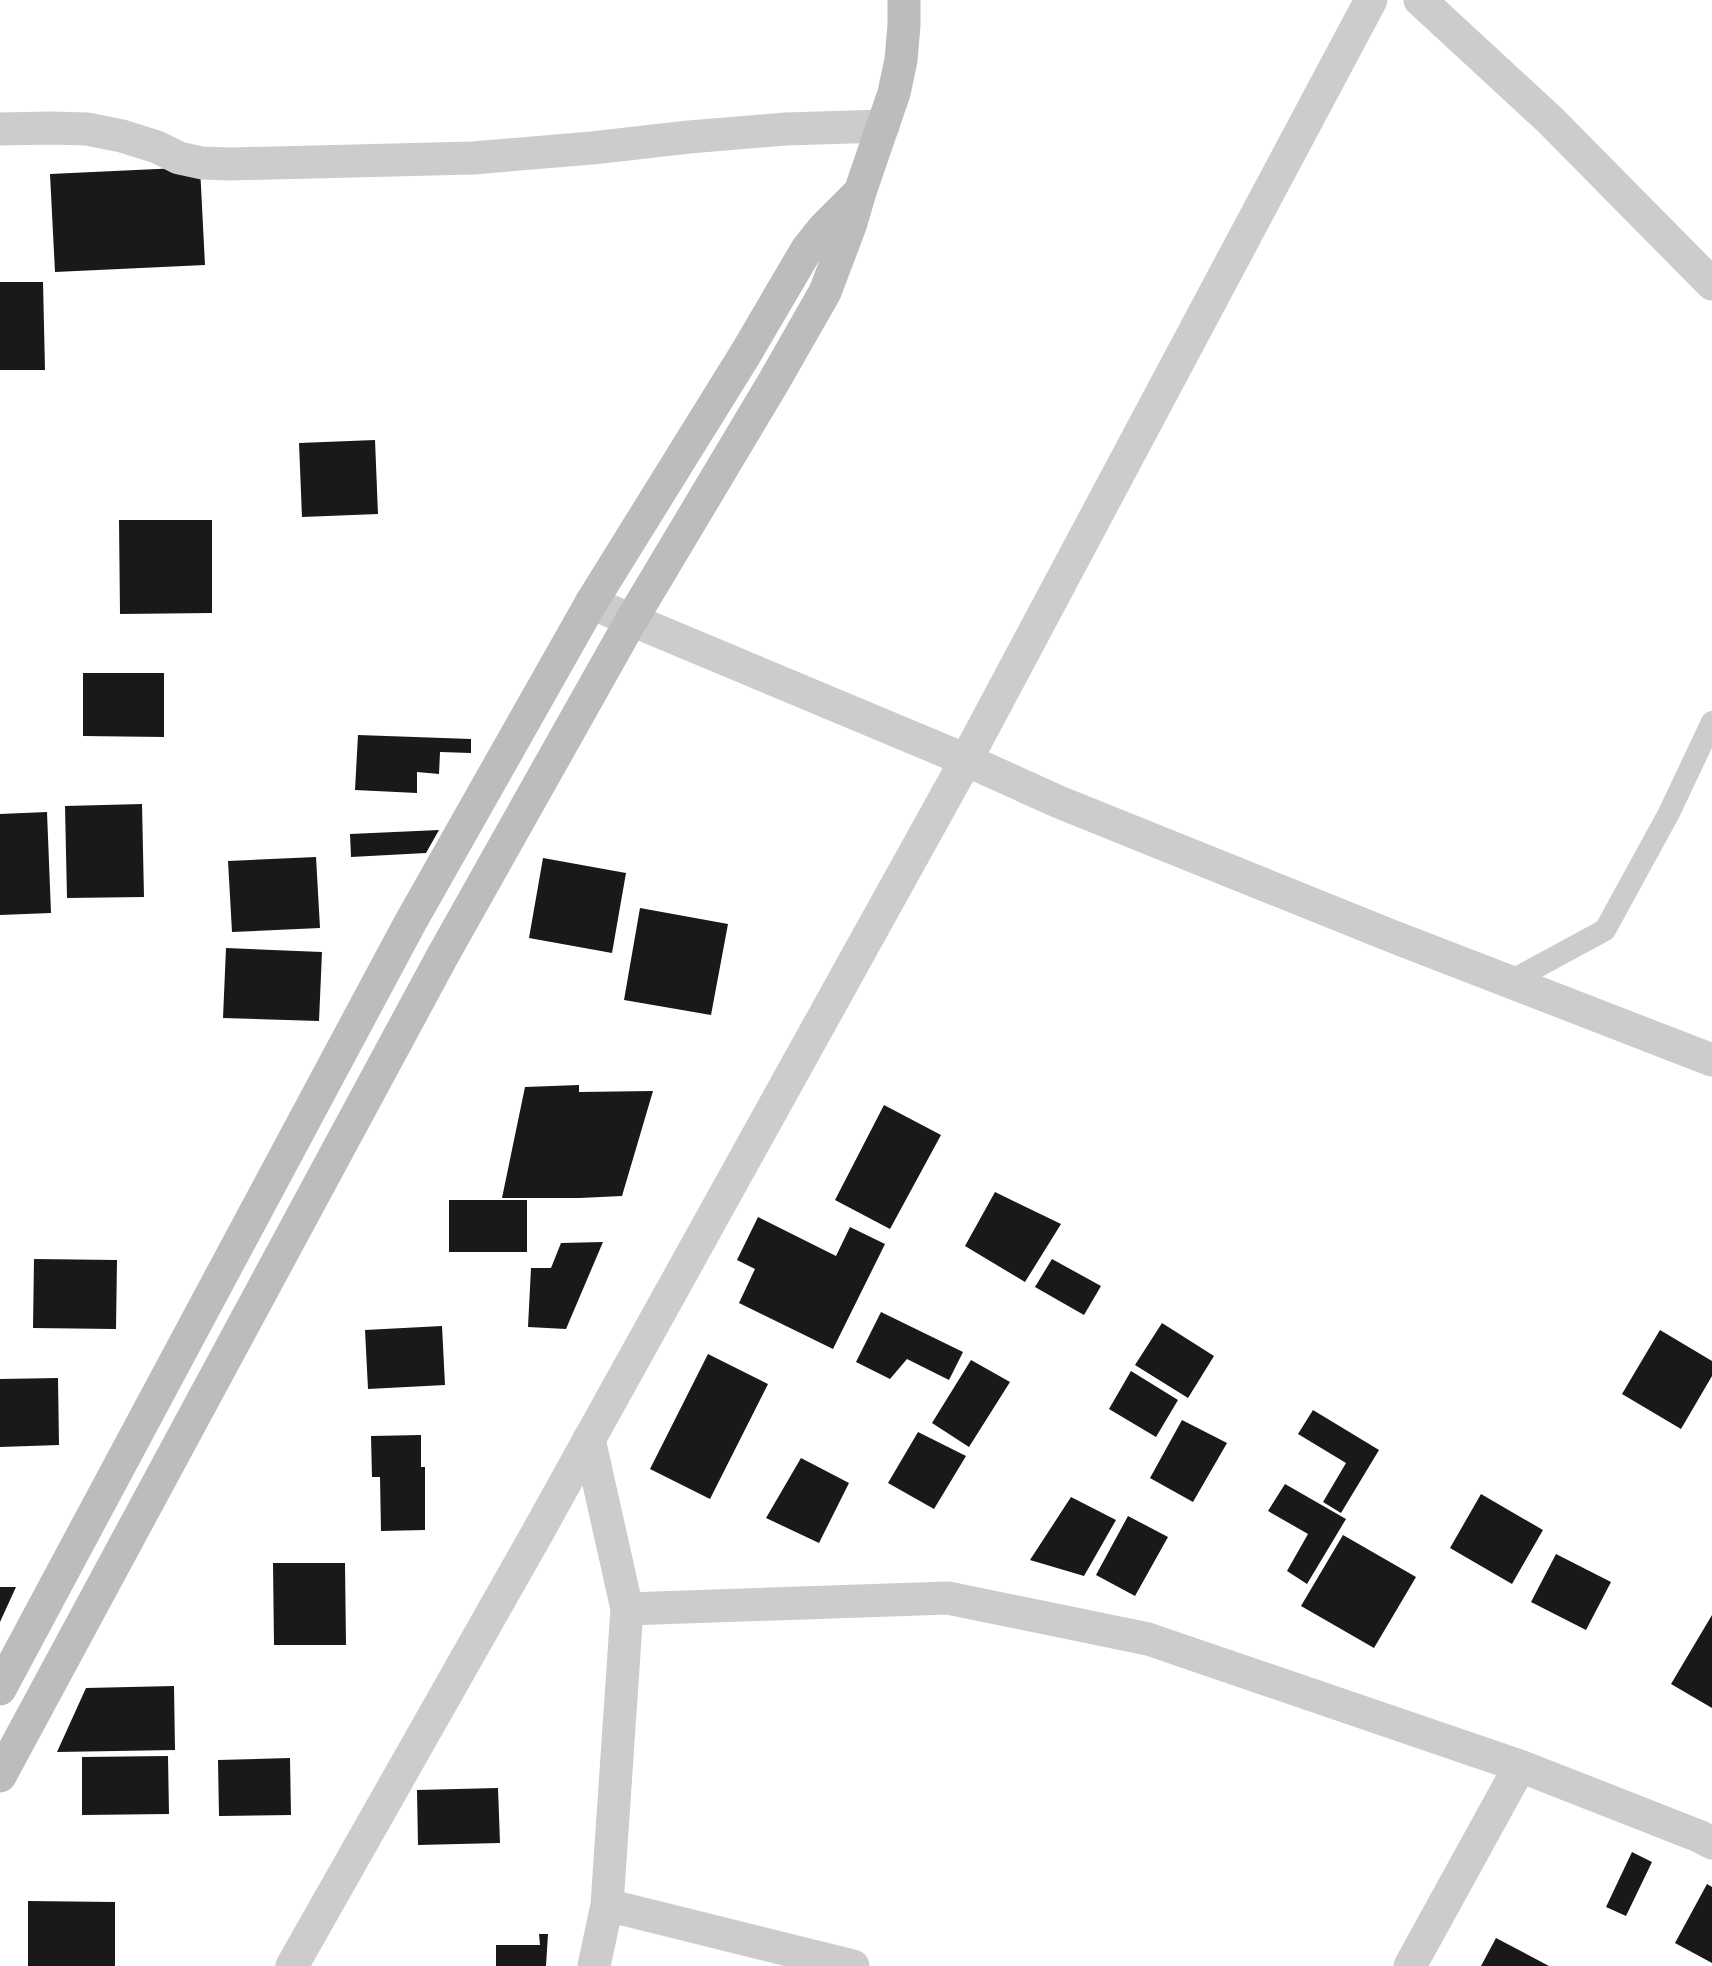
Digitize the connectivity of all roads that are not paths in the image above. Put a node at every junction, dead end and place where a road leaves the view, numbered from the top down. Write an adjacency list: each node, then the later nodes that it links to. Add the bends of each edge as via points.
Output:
1 (904, 0): 4 (street, via 901,60)
2 (1371, 0): 11 (street)
3 (1420, 0): 7 (street, via 1550,120)
4 (883, 126): 5 (street, via 764,131 473,158 230,164 179,158 157,147 87,129); 6 (street)
5 (0, 129)
6 (860, 192): 8 (street, via 807,249); 9 (street, via 838,260 808,324)
7 (1712, 284)
8 (591, 603): 9 (street); 16 (street, via 410,923)
9 (632, 619): 11 (street); 18 (street, via 443,955)
10 (1712, 723): 12 (lane, via 1669,813 1605,930)
11 (966, 760): 12 (street, via 1059,802); 14 (street)
12 (1509, 982): 13 (street)
13 (1712, 1060)
14 (589, 1439): 15 (street); 21 (street)
15 (627, 1609): 17 (street, via 948,1598 1148,1639); 20 (street)
16 (0, 1689)
17 (1520, 1766): 19 (street); 24 (street)
18 (0, 1776)
19 (1712, 1843)
20 (607, 1905): 22 (street); 23 (street)
21 (292, 1966)
22 (594, 1966)
23 (853, 1966)
24 (1410, 1966)

